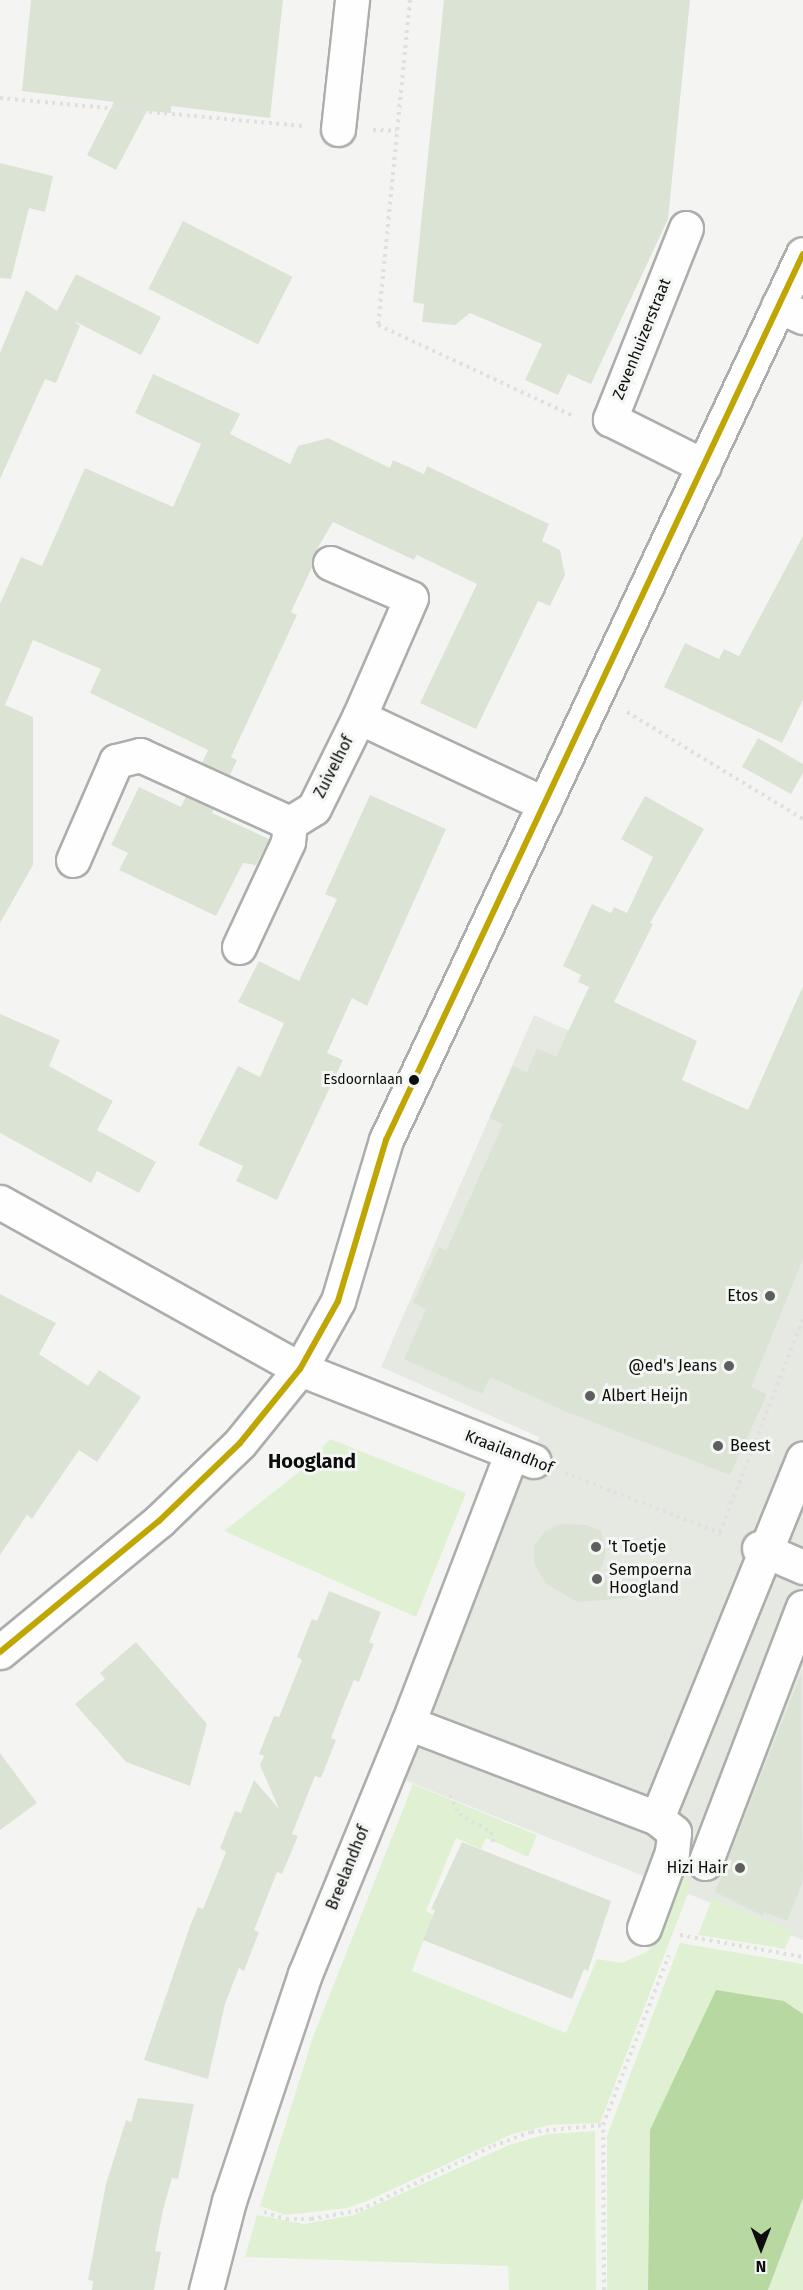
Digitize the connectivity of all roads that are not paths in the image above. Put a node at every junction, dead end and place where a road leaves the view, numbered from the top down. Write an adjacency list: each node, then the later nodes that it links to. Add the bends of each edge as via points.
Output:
1 (352, 0): 2 (street)
2 (338, 129)
3 (686, 228): 6 (street, Zevenhuizerstraat, via 610,419)
4 (803, 254): 5 (street)
5 (791, 312): 6 (street)
6 (704, 466): 9 (street)
7 (330, 563): 8 (street, via 411,598)
8 (359, 717): 9 (street, Zuivelhof); 10 (street, Zuivelhof, via 314,808)
9 (545, 804): 14 (street, via 386,1140 338,1301)
10 (290, 823): 11 (street, via 140,755 116,761); 12 (street, via 288,842)
11 (73, 860)
12 (239, 946)
13 (0, 1202): 14 (street)
14 (300, 1369): 15 (street, Kraailandhof); 20 (street, via 240,1443 159,1521)
15 (522, 1458): 21 (street, Breelandhof)
16 (803, 1459): 17 (street)
17 (762, 1550): 18 (street); 22 (street)
18 (803, 1567)
19 (803, 1607): 23 (street)
20 (0, 1652)
21 (408, 1723): 22 (street); 25 (street, Breelandhof, via 305,1974 229,2201)
22 (657, 1818): 24 (street, via 674,1832 672,1852)
23 (705, 1863)
24 (644, 1928)
25 (206, 2290)

